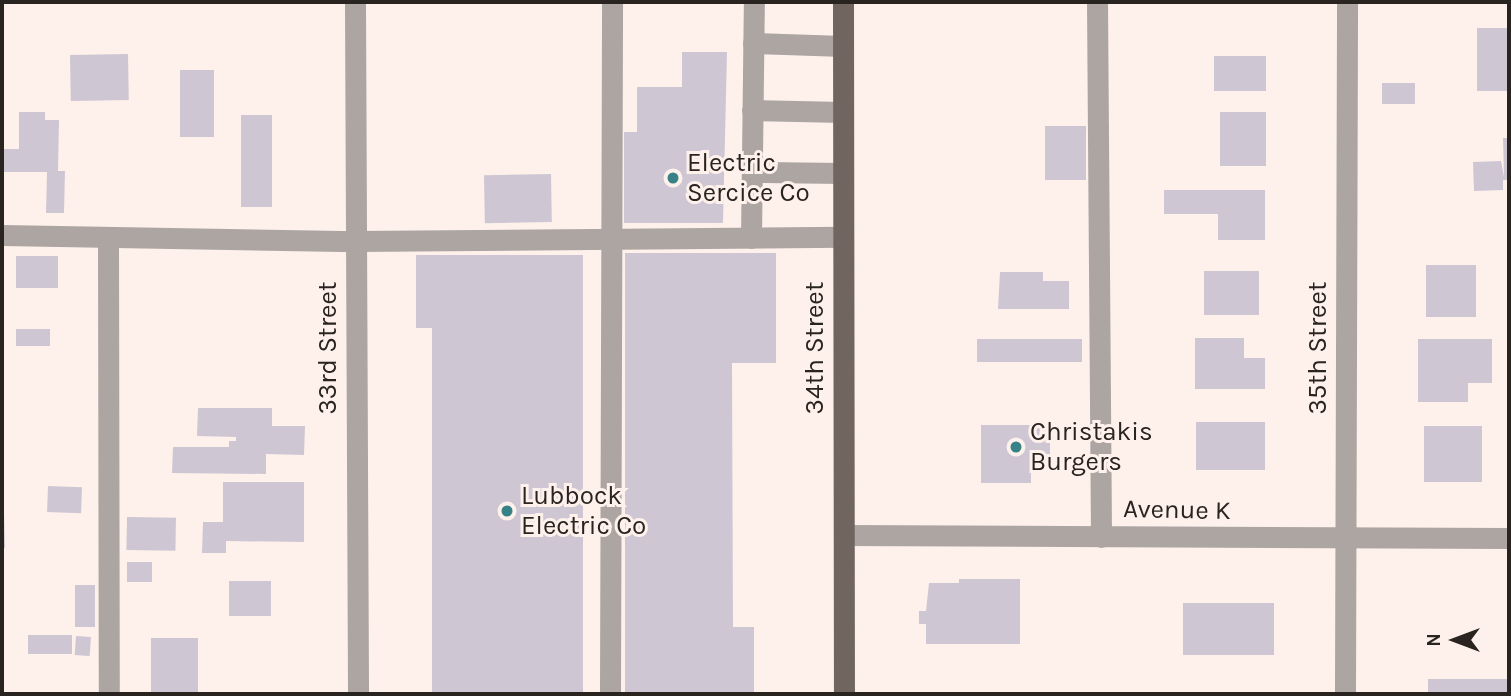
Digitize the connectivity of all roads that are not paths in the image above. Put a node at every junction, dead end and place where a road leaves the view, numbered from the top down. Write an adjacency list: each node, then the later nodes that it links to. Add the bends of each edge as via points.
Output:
1 (355, 2): 18 (street, 33rd Street)
2 (612, 2): 17 (street)
3 (754, 2): 7 (street)
4 (843, 2): 8 (main road, 34th Street)
5 (1097, 2): 20 (street)
6 (1347, 2): 22 (street, 35th Street)
7 (753, 43): 8 (street); 9 (street)
8 (843, 46): 10 (main road, 34th Street)
9 (752, 110): 10 (street); 11 (street)
10 (843, 112): 12 (main road, 34th Street)
11 (752, 172): 12 (street); 16 (street)
12 (843, 173): 15 (main road, 34th Street)
13 (2, 235): 14 (street)
14 (108, 237): 18 (street); 23 (street)
15 (843, 237): 16 (street); 19 (main road, 34th Street)
16 (751, 238): 17 (street)
17 (612, 239): 18 (street); 25 (street)
18 (356, 241): 24 (street, 33rd Street)
19 (844, 535): 20 (street, Avenue K); 26 (main road, 34th Street)
20 (1101, 537): 22 (street, Avenue K)
21 (1509, 538): 22 (street, Avenue K)
22 (1345, 540): 27 (street, 35th Street)
23 (109, 694)
24 (358, 694)
25 (610, 694)
26 (844, 694)
27 (1345, 694)

